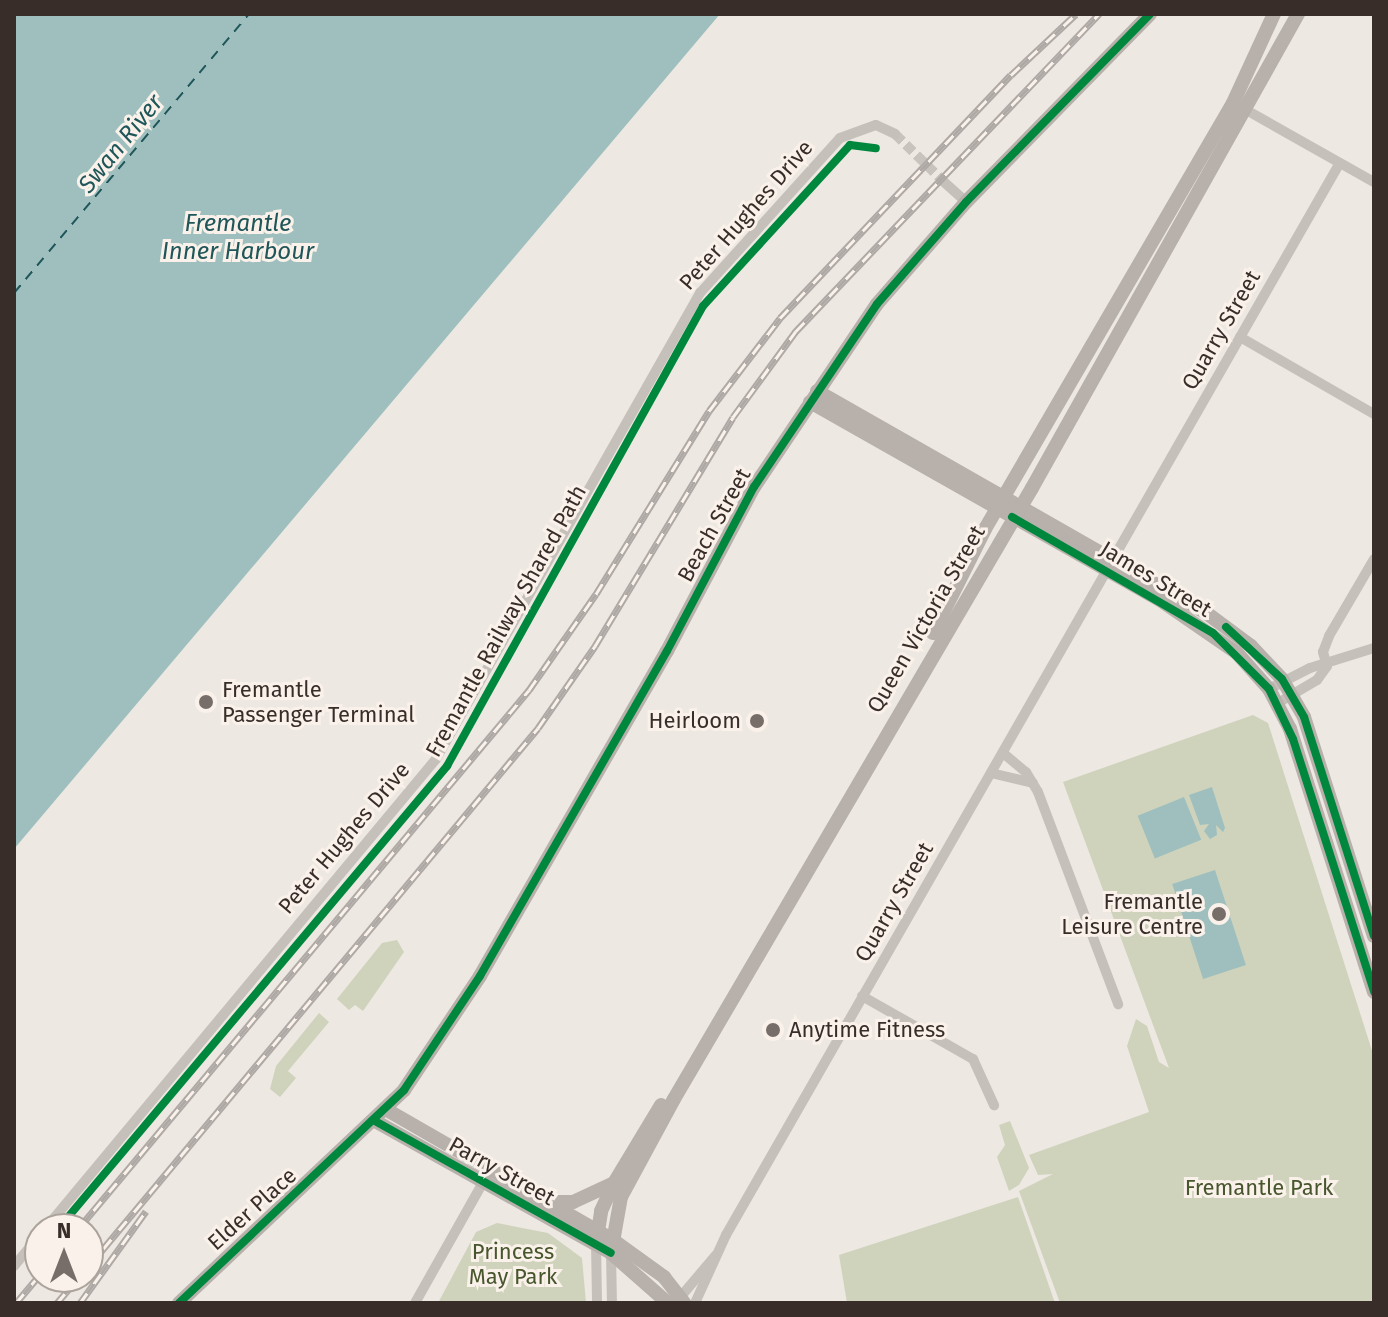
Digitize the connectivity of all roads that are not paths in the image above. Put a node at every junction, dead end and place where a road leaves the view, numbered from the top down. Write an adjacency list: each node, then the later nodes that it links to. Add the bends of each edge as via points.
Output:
1 (1150, 14): 9 (street, Beach Street)
2 (1274, 14): 4 (street, Queen Victoria Street)
3 (1298, 14): 4 (street, Queen Victoria Street)
4 (1240, 107): 6 (street); 13 (street, Queen Victoria Street); 14 (street, Queen Victoria Street)
5 (895, 134): 36 (street, Peter Hughes Drive, via 876,125 840,138 700,293 436,759)
6 (1340, 163): 8 (street); 10 (street, Quarry Street)
7 (944, 182): 9 (street)
8 (1374, 182)
9 (966, 202): 11 (street, Beach Street, via 877,304)
10 (1240, 337): 12 (street); 16 (street, Quarry Street)
11 (814, 396): 13 (street, James Street); 31 (street, Beach Street, via 747,499 667,651 480,976)
12 (1374, 414)
13 (1000, 504): 14 (street, James Street); 34 (street, Queen Victoria Street, via 927,642)
14 (1015, 512): 16 (street, James Street); 37 (street, Queen Victoria Street, via 674,1099)
15 (1374, 559): 18 (street, via 1329,636 1323,652)
16 (1110, 564): 19 (street, James Street, via 1220,623); 20 (street, James Street, via 1213,633); 23 (street, Quarry Street)
17 (1374, 648): 18 (street)
18 (1327, 666): 19 (street); 21 (street, via 1317,680)
19 (1282, 679): 20 (street); 21 (street, James Street)
20 (1269, 689): 22 (street, James Street)
21 (1292, 694): 22 (street); 26 (street, James Street)
22 (1278, 703): 27 (street, James Street)
23 (1003, 753): 24 (street, Quarry Street); 25 (street)
24 (991, 773): 25 (street); 28 (street, Quarry Street)
25 (1033, 783): 29 (street)
26 (1374, 936)
27 (1374, 992)
28 (862, 996): 30 (street, via 973,1059); 38 (street, Quarry Street)
29 (1118, 1004)
30 (994, 1105)
31 (387, 1110): 32 (street, Elder Place); 33 (street, Parry Street)
32 (375, 1121): 33 (street, Parry Street); 40 (street, Elder Place)
33 (486, 1177): 35 (street, Parry Street); 37 (street, Parry Street); 41 (street)
34 (614, 1183): 35 (street, via 573,1202); 37 (street, Queen Victoria Street)
35 (545, 1202): 37 (street, Parry Street)
36 (58, 1213)
37 (603, 1242): 39 (street, Parry Street, via 664,1277); 42 (street); 43 (street)
38 (716, 1255): 39 (street, Quarry Street); 44 (street, Quarry Street, via 714,1270)
39 (677, 1301)
40 (179, 1303)
41 (415, 1303)
42 (597, 1303)
43 (612, 1303)
44 (695, 1303)

